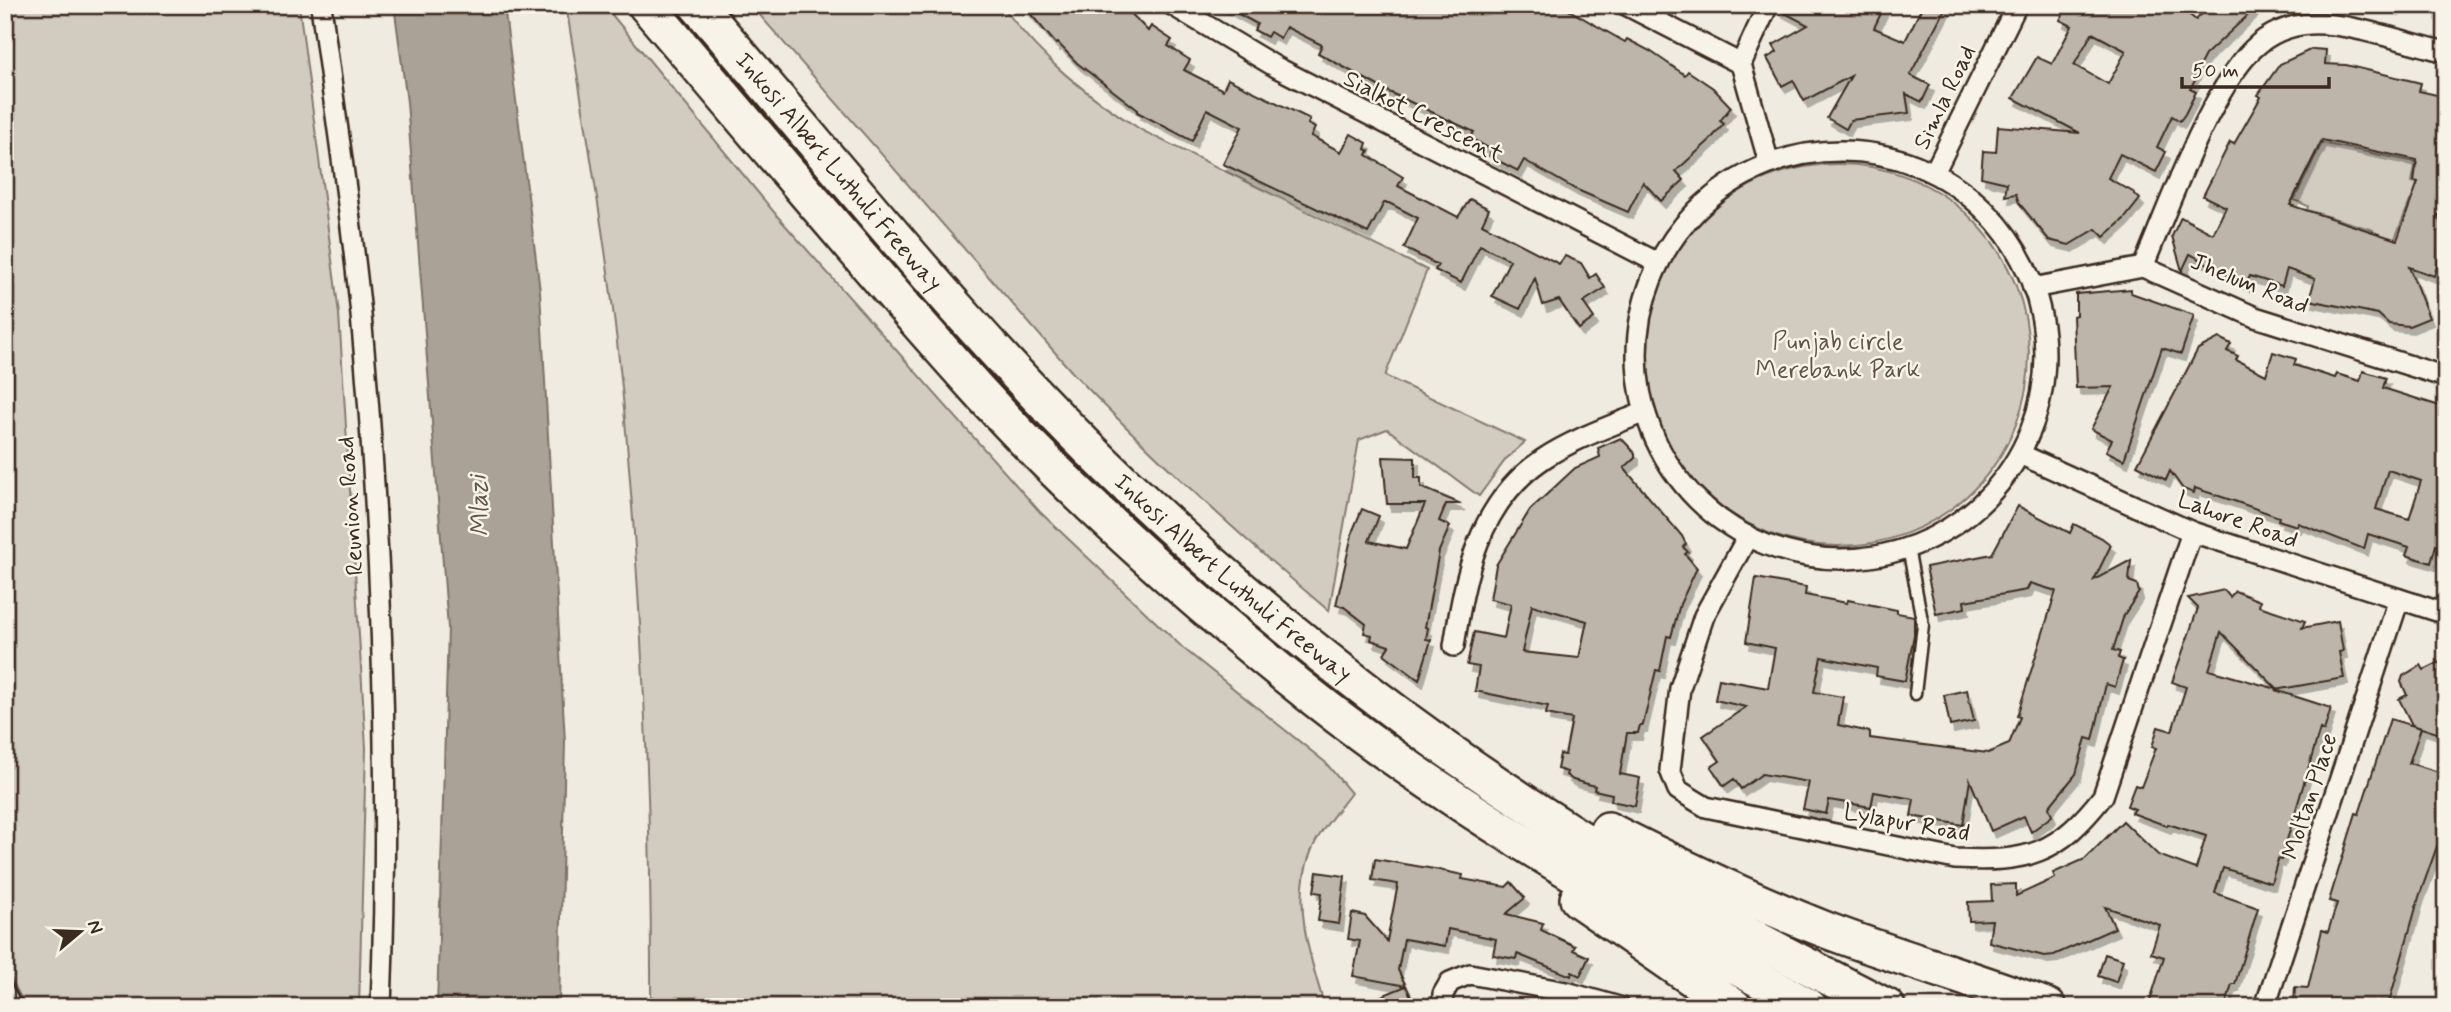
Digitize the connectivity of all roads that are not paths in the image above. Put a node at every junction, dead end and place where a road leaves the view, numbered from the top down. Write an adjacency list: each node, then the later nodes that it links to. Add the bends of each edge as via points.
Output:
1 (321, 5): 29 (street, Reunion Road, via 361,312 374,476 386,769)
2 (646, 5): 25 (highway, Inkosi Albert Luthuli Freeway, via 978,390 1210,612)
3 (697, 5): 26 (highway, Inkosi Albert Luthuli Freeway, via 991,345 1116,475 1292,631)
4 (1172, 5): 12 (street, Sialkot Crescent, via 1276,67)
5 (1626, 5): 9 (street)
6 (1768, 5): 9 (street)
7 (2017, 5): 11 (street, Simla Road)
8 (2446, 52): 13 (street, via 2322,24 2298,25 2269,35 2244,58 2211,115)
9 (1741, 64): 10 (street)
10 (1769, 163): 11 (street, via 1799,154 1854,150 1895,158); 12 (street, via 1718,191 1694,212)
11 (1934, 173): 14 (street, via 1984,210 2004,233)
12 (1658, 263): 16 (street, via 1639,320 1638,380)
13 (2143, 267): 14 (street); 15 (street, Jhelum Road, via 2256,317)
14 (2033, 288): 17 (street, via 2041,317 2044,378)
15 (2445, 372)
16 (1645, 412): 19 (street, via 1658,446 1678,478 1704,507); 23 (street, via 1545,458 1505,492 1478,540 1467,572)
17 (2020, 454): 18 (street, Lahore Road); 20 (street, via 1969,515)
18 (2192, 532): 19 (street, Lylapur Road, via 2104,796 2079,826 2050,847 2021,857 1977,860 1706,807 1678,790 1670,760 1681,688 1704,616); 21 (street, Lahore Road)
19 (1748, 536): 20 (street, via 1813,558 1868,558)
20 (1908, 548): 24 (lane, via 1923,625)
21 (2399, 600): 22 (street, Lahore Road); 36 (street, Moltan Place)
22 (2446, 614)
23 (1454, 646)
24 (1915, 694)
25 (1375, 744): 32 (highway, via 1517,856); 33 (highway, Inkosi Albert Luthuli Freeway, via 1573,874)
26 (1504, 787): 34 (highway, Inkosi Albert Luthuli Freeway, via 1641,875); 35 (highway, via 1827,930)
27 (5, 985): 28 (lane)
28 (17, 1007)
29 (382, 1007)
30 (1442, 1007): 31 (street, via 1450,982 1470,974)
31 (1619, 1007)
32 (1734, 1007)
33 (1809, 1007)
34 (1887, 1007)
35 (2048, 1007)
36 (2266, 1007)

